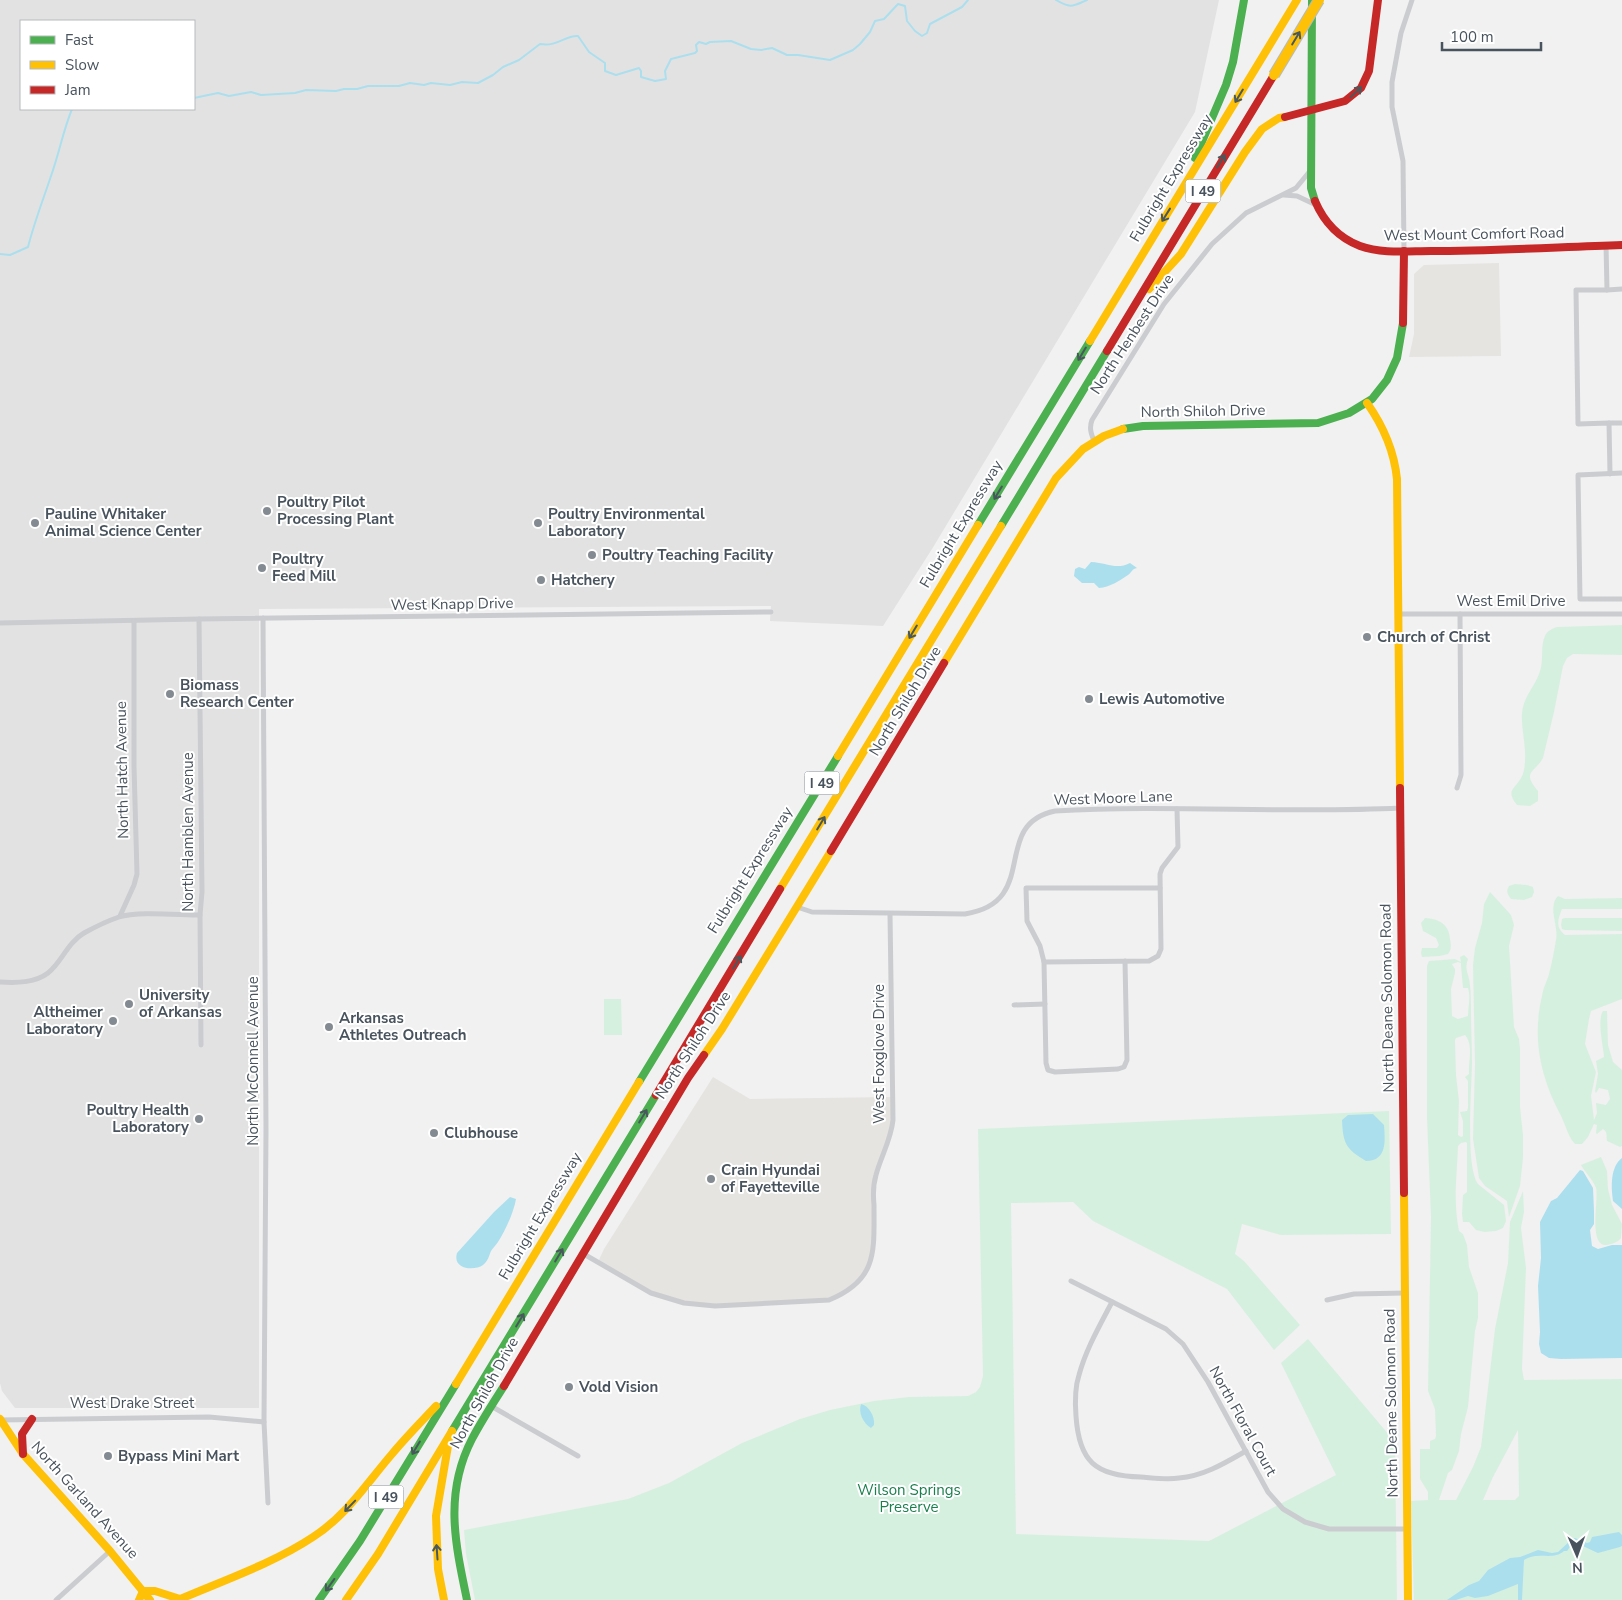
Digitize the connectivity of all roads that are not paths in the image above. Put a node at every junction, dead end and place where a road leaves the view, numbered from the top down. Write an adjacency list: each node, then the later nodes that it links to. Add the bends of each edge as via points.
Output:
1 (1244, 0): 9 (main road, via 1229,78 1196,155)
2 (1297, 0): 9 (main road, Fulbright Expressway / I 49, one-way to 9)
3 (1312, 0): 7 (main road)
4 (1319, 0): 17 (main road, I 49, one-way to 4, bridge)
5 (1378, 0): 7 (main road, one-way to 5, via 1345,101 1361,88 1369,71)
6 (1412, 0): 14 (street, North Shiloh Drive, via 1401,33 1392,88 1392,107 1402,161)
7 (1312, 111): 8 (main road); 17 (main road, via 1279,118 1255,137 1181,254)
8 (1310, 172): 10 (street, North Henbest Drive, via 1297,187); 11 (main road)
9 (1192, 174): 52 (main road, Fulbright Expressway / I 49, one-way to 52)
10 (1283, 195): 11 (street, via 1297,196); 21 (street, North Henbest Drive, via 1246,213 1233,224 1207,249 1164,304 1092,420 1090,431)
11 (1314, 204): 14 (main road, West Mount Comfort Road, via 1332,229 1348,241 1370,249)
12 (1606, 245): 13 (main road, West Mount Comfort Road); 14 (main road, West Mount Comfort Road); 16 (street)
13 (1622, 245)
14 (1404, 251): 18 (main road, North Shiloh Drive, via 1404,322 1400,353 1387,380)
15 (1622, 289): 16 (street)
16 (1607, 290): 20 (street, via 1576,290 1578,424)
17 (1132, 308): 57 (main road, I 49, one-way to 17)
18 (1367, 404): 21 (main road, North Shiloh Drive, via 1344,416 1318,423 1143,426 1114,431); 26 (main road, North Deane Solomon Road, via 1388,435 1395,456)
19 (1622, 422): 20 (street)
20 (1609, 423): 22 (street)
21 (1094, 441): 37 (main road, North Shiloh Drive, via 1080,450 1056,478)
22 (1610, 474): 23 (street); 24 (street, via 1578,474 1580,599)
23 (1622, 474)
24 (1622, 599)
25 (770, 612): 29 (street, West Knapp Drive)
26 (1399, 614): 27 (street, West Emil Drive); 34 (main road, North Deane Solomon Road)
27 (1460, 614): 28 (street, West Emil Drive); 33 (street, via 1461,775)
28 (1622, 614)
29 (263, 618): 30 (street, West Knapp Drive); 56 (street, North McConnell Avenue)
30 (199, 619): 31 (street, West Knapp Drive); 38 (street, North Hamblen Avenue)
31 (134, 621): 32 (street, West Knapp Drive); 40 (street, North Hatch Avenue, via 137,874)
32 (0, 623)
33 (1457, 788)
34 (1400, 808): 35 (street, West Moore Lane); 49 (main road, North Deane Solomon Road)
35 (1178, 809): 36 (street, via 1178,846 1161,871); 39 (street, West Moore Lane, via 1047,812 1024,830 1008,887 988,907 965,914)
36 (1160, 888): 41 (street, via 1026,888 1027,922 1040,946); 42 (street, via 1160,952 1154,960)
37 (797, 907): 39 (street, West Moore Lane, via 812,912); 47 (main road, North Shiloh Drive)
38 (200, 914): 40 (street); 46 (street, North Hamblen Avenue)
39 (890, 914): 47 (street, West Foxglove Drive, via 893,1120 873,1189 872,1258 857,1284 829,1300 700,1306 652,1293)
40 (120, 916): 43 (street, via 82,934 49,972 39,978)
41 (1044, 962): 42 (street); 44 (street)
42 (1125, 962): 44 (street, via 1127,1060 1121,1069 1048,1070)
43 (0, 982)
44 (1045, 1004): 45 (street)
45 (1014, 1005)
46 (201, 1044)
47 (582, 1253): 53 (main road, North Shiloh Drive)
48 (1071, 1281): 51 (street, North Floral Court)
49 (1405, 1293): 50 (street, via 1354,1294); 62 (main road, North Deane Solomon Road)
50 (1327, 1300)
51 (1112, 1302): 58 (street, North Floral Court, via 1166,1329 1183,1344); 58 (street, via 1078,1376 1077,1426 1084,1454 1106,1472 1123,1477 1177,1479 1206,1472)
52 (450, 1391): 67 (main road, one-way to 67, via 392,1454 352,1504 328,1527 297,1547); 68 (main road, Fulbright Expressway / I 49, one-way to 68, via 360,1541)
53 (491, 1406): 60 (street); 71 (main road, North Shiloh Drive, via 466,1452 454,1501 455,1540)
54 (0, 1419): 55 (street, West Drake Street); 59 (main road, North Garland Avenue)
55 (32, 1419): 56 (street, West Drake Street, via 209,1418); 59 (main road, via 22,1434)
56 (264, 1422): 61 (street, North McConnell Avenue)
57 (450, 1436): 69 (main road, I 49); 70 (main road, one-way to 57, via 438,1569 436,1516)
58 (1246, 1451): 62 (street, North Floral Court, via 1275,1501 1305,1522 1329,1529)
59 (23, 1454): 63 (main road, North Garland Avenue)
60 (578, 1456)
61 (268, 1503)
62 (1408, 1529): 72 (main road, North Deane Solomon Road)
63 (110, 1551): 64 (main road, North Garland Avenue); 65 (street)
64 (141, 1595): 66 (main road, North Garland Avenue); 67 (main road, via 155,1591)
65 (56, 1600)
66 (150, 1600)
67 (179, 1600)
68 (319, 1600)
69 (346, 1600)
70 (444, 1600)
71 (467, 1600)
72 (1408, 1600)

